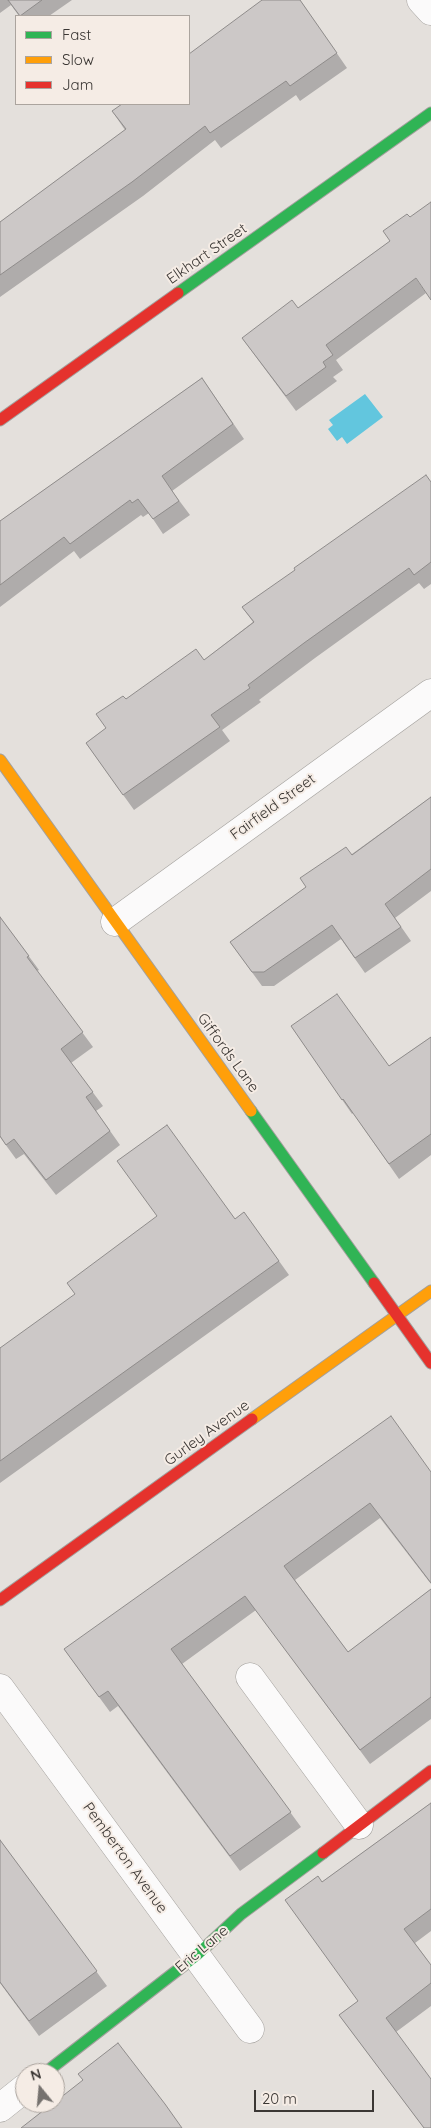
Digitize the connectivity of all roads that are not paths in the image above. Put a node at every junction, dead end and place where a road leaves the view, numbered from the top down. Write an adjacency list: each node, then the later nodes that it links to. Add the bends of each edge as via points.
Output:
1 (421, 0): 2 (street)
2 (431, 11)
3 (431, 113): 4 (street, Elkhart Street)
4 (0, 420)
5 (431, 693): 7 (street, Fairfield Street)
6 (0, 760): 7 (street, Giffords Lane)
7 (115, 922): 9 (street, Giffords Lane)
8 (431, 1291): 9 (street, Gurley Avenue)
9 (397, 1315): 10 (street, Giffords Lane); 11 (street, Gurley Avenue)
10 (431, 1363)
11 (0, 1600)
12 (250, 1677): 15 (street)
13 (0, 1688): 16 (street, Pemberton Avenue)
14 (431, 1771): 15 (street, Eric Lane)
15 (359, 1825): 16 (street, Eric Lane, via 241,1914)
16 (197, 1954): 17 (street, Pemberton Avenue); 18 (street, Eric Lane)
17 (250, 2029)
18 (58, 2063)
19 (15, 2096): 20 (street)
20 (0, 2108)

